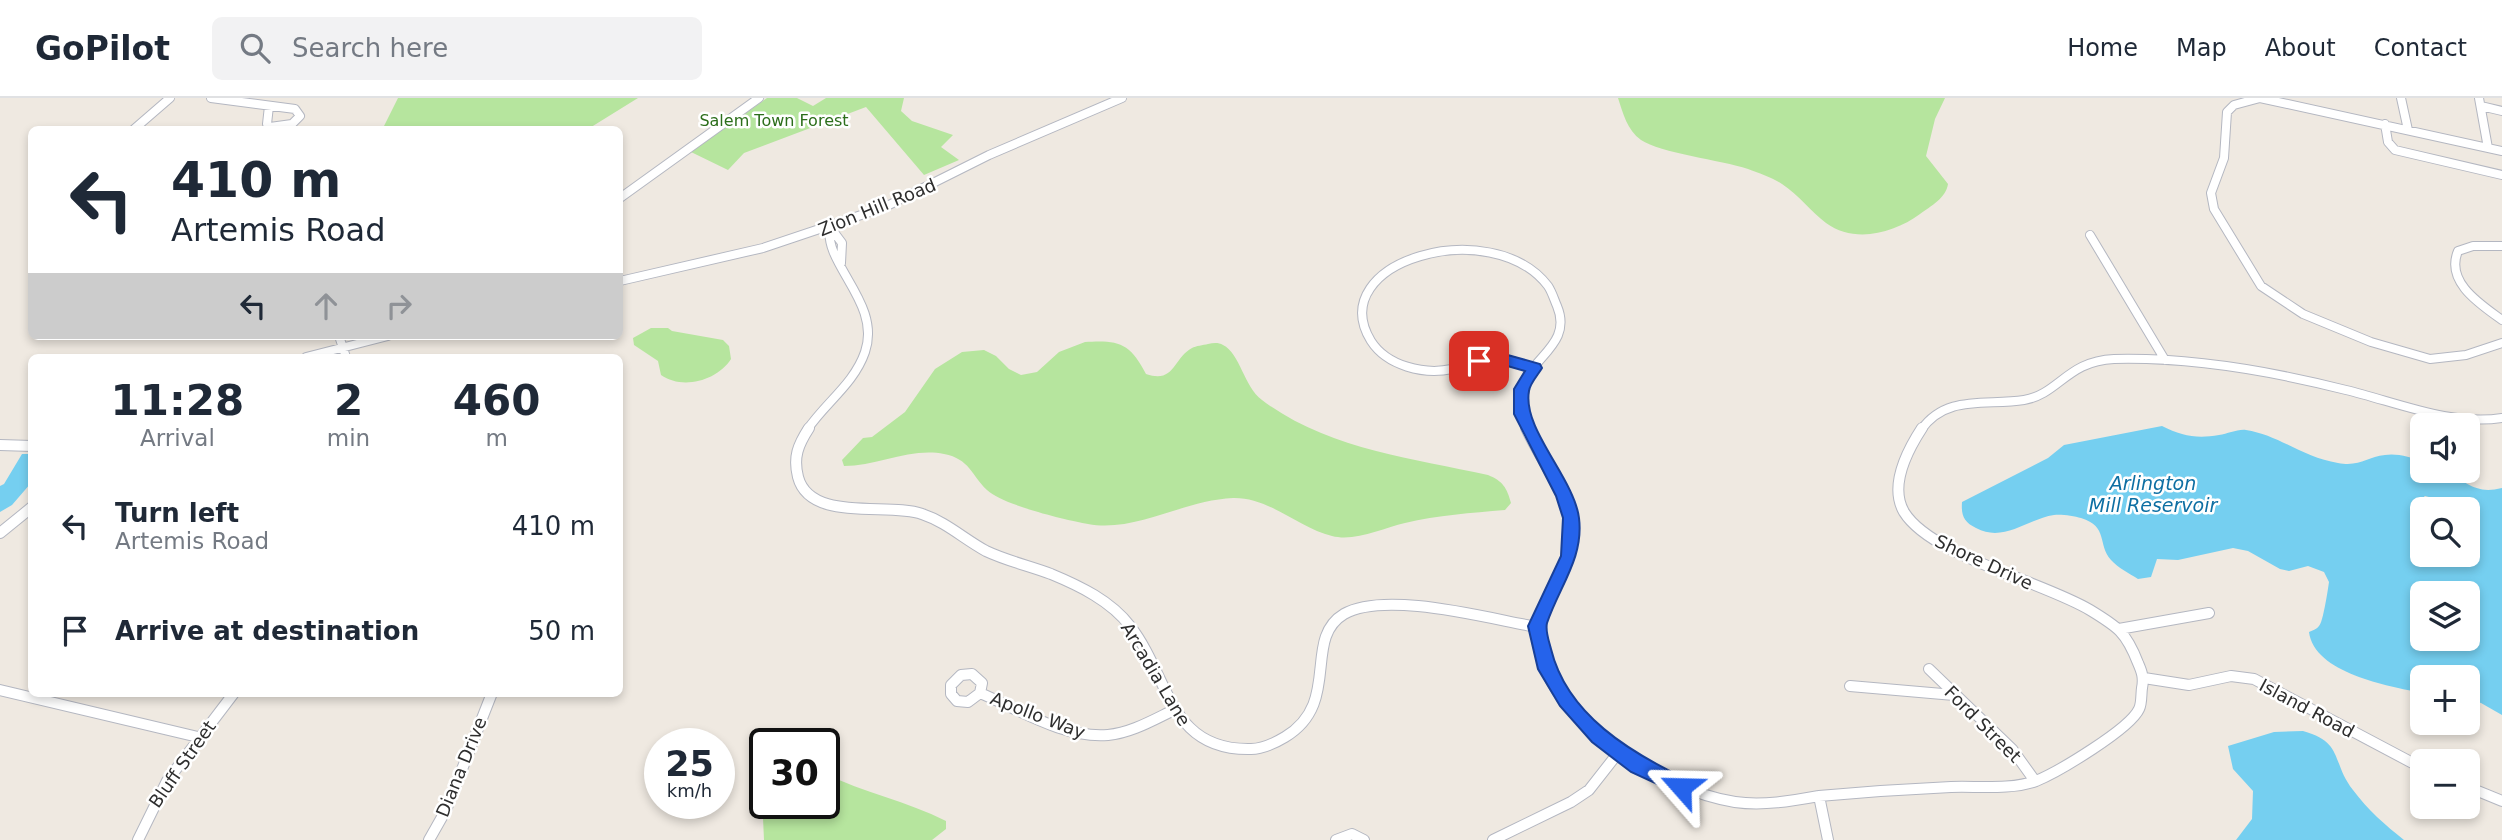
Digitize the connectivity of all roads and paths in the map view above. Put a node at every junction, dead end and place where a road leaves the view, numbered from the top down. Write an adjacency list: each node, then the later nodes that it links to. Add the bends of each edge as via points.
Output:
1 (170, 98): 10 (street)
2 (211, 98): 7 (street)
3 (760, 98): 17 (street)
4 (1120, 98): 18 (street, Zion Hill Road, via 989,155 886,207)
5 (2401, 98): 13 (street)
6 (2480, 102): 8 (street); 14 (street)
7 (269, 106): 11 (street); 12 (street, via 295,109 300,116 292,124)
8 (2502, 111)
9 (2385, 124): 13 (street); 16 (street, via 2388,142 2395,150); 24 (street, via 2267,99 2234,105 2226,116 2224,158 2211,193 2214,209 2261,286 2304,314 2371,342 2430,359 2458,357)
10 (138, 126)
11 (270, 126)
12 (277, 126)
13 (2408, 130): 14 (street)
14 (2488, 148): 15 (street)
15 (2502, 151)
16 (2502, 175)
17 (623, 196)
18 (830, 227): 21 (street, Zion Hill Road, via 763,248); 46 (street, Arcadia Lane, via 834,256 865,318 867,348 854,376 798,443 793,465 807,494 829,505 888,507 935,518 985,550 1092,594 1134,632)
19 (2090, 235): 26 (street)
20 (2502, 246): 22 (street, via 2461,249 2454,266 2470,294)
21 (623, 280)
22 (2502, 320)
23 (377, 340): 25 (street)
24 (2502, 343)
25 (344, 352)
26 (2165, 360): 28 (street, Shore Drive, via 2263,372 2474,421); 35 (street, Shore Drive, via 2088,362 2040,395 1949,406 1914,436 1896,483 1906,517 1923,533 1965,557 2087,608)
27 (1534, 368): 27 (street, via 1555,345 1559,309 1543,281 1513,260 1465,248 1428,252 1391,267 1369,292 1364,316 1368,334 1395,362 1429,371 1491,359); 34 (street, via 1521,389 1522,414 1564,496 1572,531 1566,566)
28 (2502, 418)
29 (0, 444): 30 (street)
30 (28, 446)
31 (28, 510): 32 (street)
32 (0, 533)
33 (2209, 613): 35 (street)
34 (1537, 626): 46 (street, Arcadia Lane, via 1400,606 1360,608 1330,627 1322,642 1316,700 1309,716 1275,743 1231,749 1208,743 1192,733); 48 (street, via 1547,669 1566,701)
35 (2119, 629): 37 (street, Shore Drive, via 2129,639)
36 (1929, 669): 41 (street, Ford Street)
37 (2144, 678): 49 (street, Island Road, via 2189,685 2231,676 2254,679); 50 (street, via 2139,709 2121,731)
38 (1850, 686): 41 (street)
39 (0, 690): 42 (street)
40 (980, 693): 46 (street, Apollo Way, via 1074,732 1096,736)
41 (1954, 695): 50 (street, Ford Street, via 2012,750)
42 (28, 697)
43 (29, 697): 47 (street)
44 (231, 697): 47 (street, Bluff Street)
45 (490, 697): 55 (street, Diana Drive, via 446,810)
46 (1174, 710)
47 (198, 737): 54 (street, Bluff Street, via 158,795)
48 (1618, 753): 52 (street, via 1659,777 1728,801 1774,802); 58 (street, via 1589,790 1571,803)
49 (2410, 762)
50 (2035, 781): 52 (street)
51 (2480, 792): 53 (street)
52 (1819, 796): 59 (street)
53 (2502, 801)
54 (138, 840)
55 (429, 840)
56 (1336, 840): 57 (street, via 1352,834)
57 (1364, 840)
58 (1493, 840)
59 (1828, 840)

